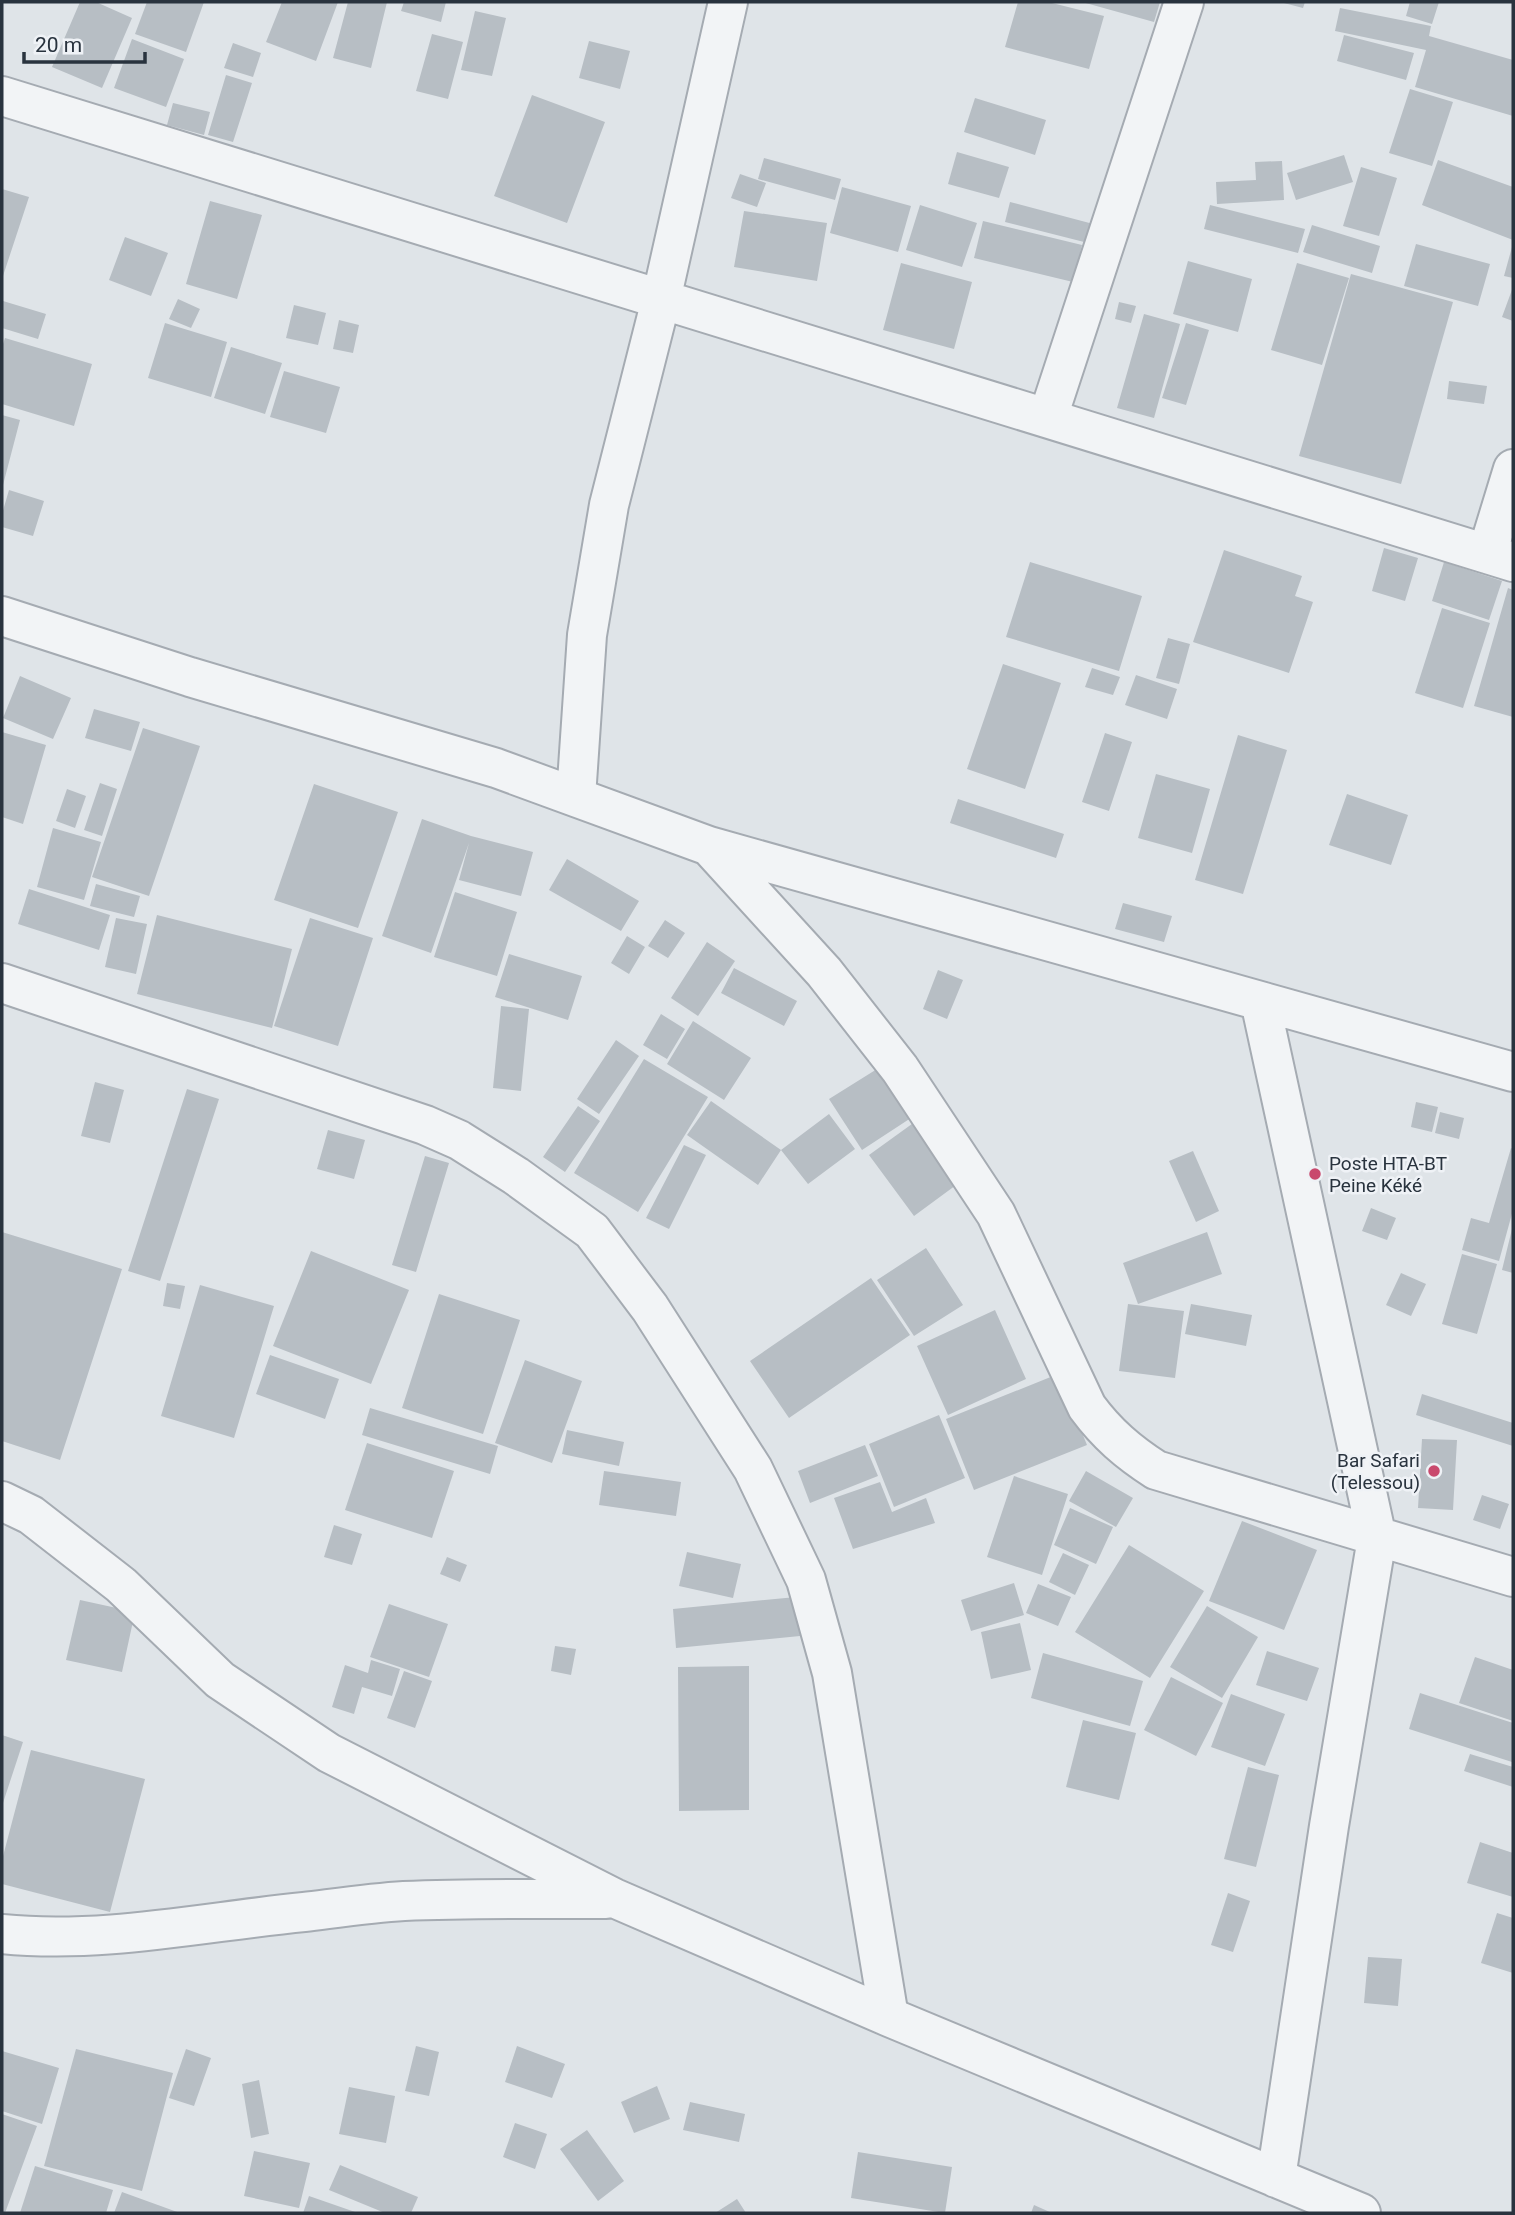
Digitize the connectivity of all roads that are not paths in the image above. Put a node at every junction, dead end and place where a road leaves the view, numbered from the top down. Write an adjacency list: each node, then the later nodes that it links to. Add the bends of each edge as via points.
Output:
1 (728, 2): 4 (street)
2 (1184, 2): 5 (street)
3 (2, 96): 4 (street)
4 (660, 300): 5 (street); 9 (street, via 598,566 587,635)
5 (1048, 417): 7 (street)
6 (1513, 469): 7 (street)
7 (1500, 558)
8 (2, 615): 9 (street)
9 (576, 797): 10 (street)
10 (709, 846): 12 (street); 15 (street, via 824,972 900,1069 996,1214 1087,1407 1105,1432 1156,1470)
11 (2, 983): 19 (street, via 425,1125 505,1168 592,1231 650,1308 753,1469 806,1580 832,1673)
12 (1260, 1001): 13 (street); 15 (street)
13 (1513, 1072)
14 (2, 1501): 17 (street, via 31,1516 121,1585 220,1680 329,1753)
15 (1377, 1538): 16 (street); 20 (street)
16 (1513, 1577)
17 (614, 1898): 18 (street, via 403,1901 88,1936); 19 (street)
18 (2, 1934)
19 (888, 2017): 20 (street)
20 (1276, 2178): 21 (street)
21 (1361, 2213)

